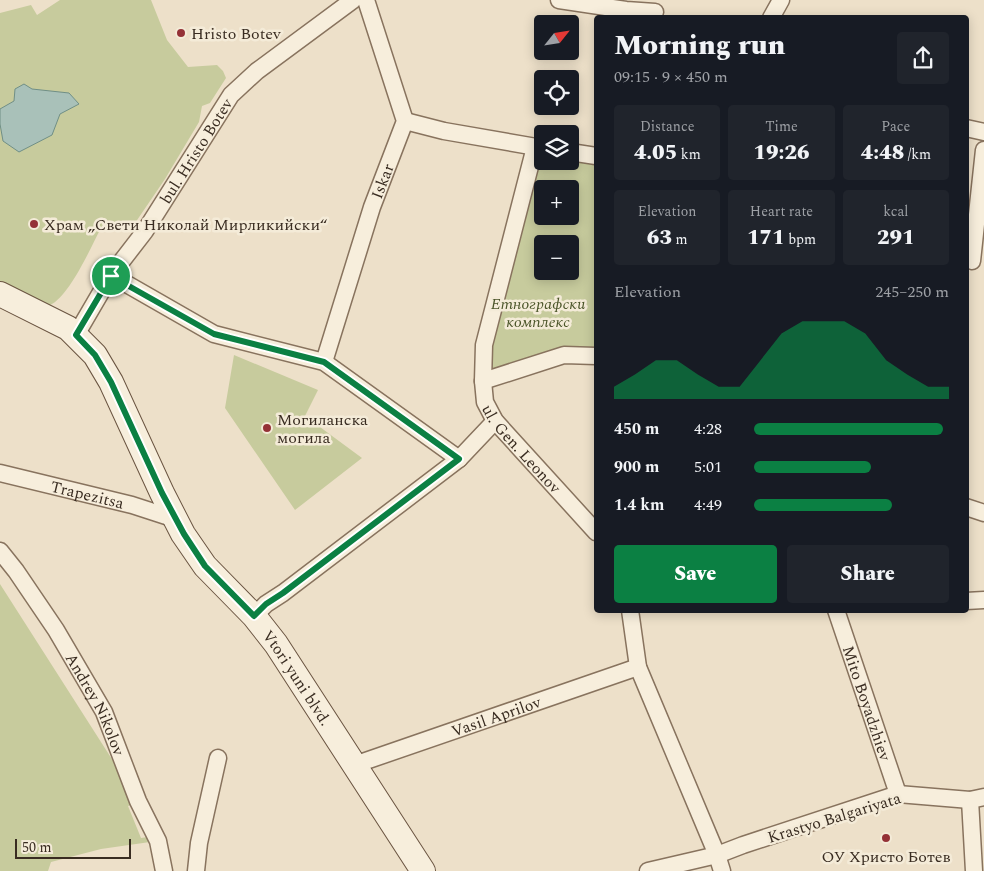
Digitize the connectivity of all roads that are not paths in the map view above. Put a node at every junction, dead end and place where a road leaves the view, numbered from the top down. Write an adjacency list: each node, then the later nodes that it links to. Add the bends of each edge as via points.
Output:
1 (366, 0): 7 (street)
2 (559, 0): 5 (street)
3 (781, 0): 6 (street)
4 (346, 1): 16 (street, bul. Hristo Botev, via 231,95 145,231)
5 (655, 13)
6 (772, 15)
7 (404, 121): 10 (street); 20 (street, Iskar, via 372,207)
8 (969, 129): 9 (street)
9 (984, 132)
10 (534, 146)
11 (984, 150): 15 (street)
12 (579, 153): 13 (street)
13 (594, 156)
14 (534, 165): 21 (street, ul. Gen. Leonov, via 484,345)
15 (974, 263)
16 (111, 276): 18 (street, bul. Hristo Botev); 20 (street, via 214,334)
17 (0, 294): 18 (street, Vtori yuni blvd., via 57,321)
18 (76, 335): 27 (street, Vtori yuni blvd., via 95,355 111,382)
19 (594, 356): 21 (street, via 564,355)
20 (324, 362): 23 (street)
21 (483, 381): 22 (street, ul. Gen. Leonov, via 485,402)
22 (495, 421): 23 (street); 28 (street, ul. Gen. Leonov)
23 (459, 459): 34 (street)
24 (0, 473): 27 (street, Trapezitsa, via 132,505)
25 (969, 508): 26 (street)
26 (984, 514)
27 (175, 519): 34 (street, Vtori yuni blvd., via 205,566)
28 (594, 530)
29 (0, 551): 41 (street, Andrey Nikolov, via 56,630 104,712 138,800 158,841)
30 (984, 600): 31 (street)
31 (969, 601)
32 (630, 613): 35 (street)
33 (837, 613): 38 (street, Mito Boyadzhiev)
34 (254, 616): 37 (street, Vtori yuni blvd., via 276,644)
35 (638, 667): 37 (street, Vasil Aprilov); 40 (street)
36 (218, 758): 42 (street)
37 (354, 765): 43 (street, Vtori yuni blvd.)
38 (898, 794): 39 (street, Krastyo Balgariyata); 40 (street, Krastyo Balgariyata)
39 (977, 798): 46 (street)
40 (717, 855): 44 (street, Krastyo Balgariyata); 45 (street)
41 (164, 871)
42 (196, 871)
43 (422, 871)
44 (648, 871)
45 (722, 871)
46 (974, 871)

